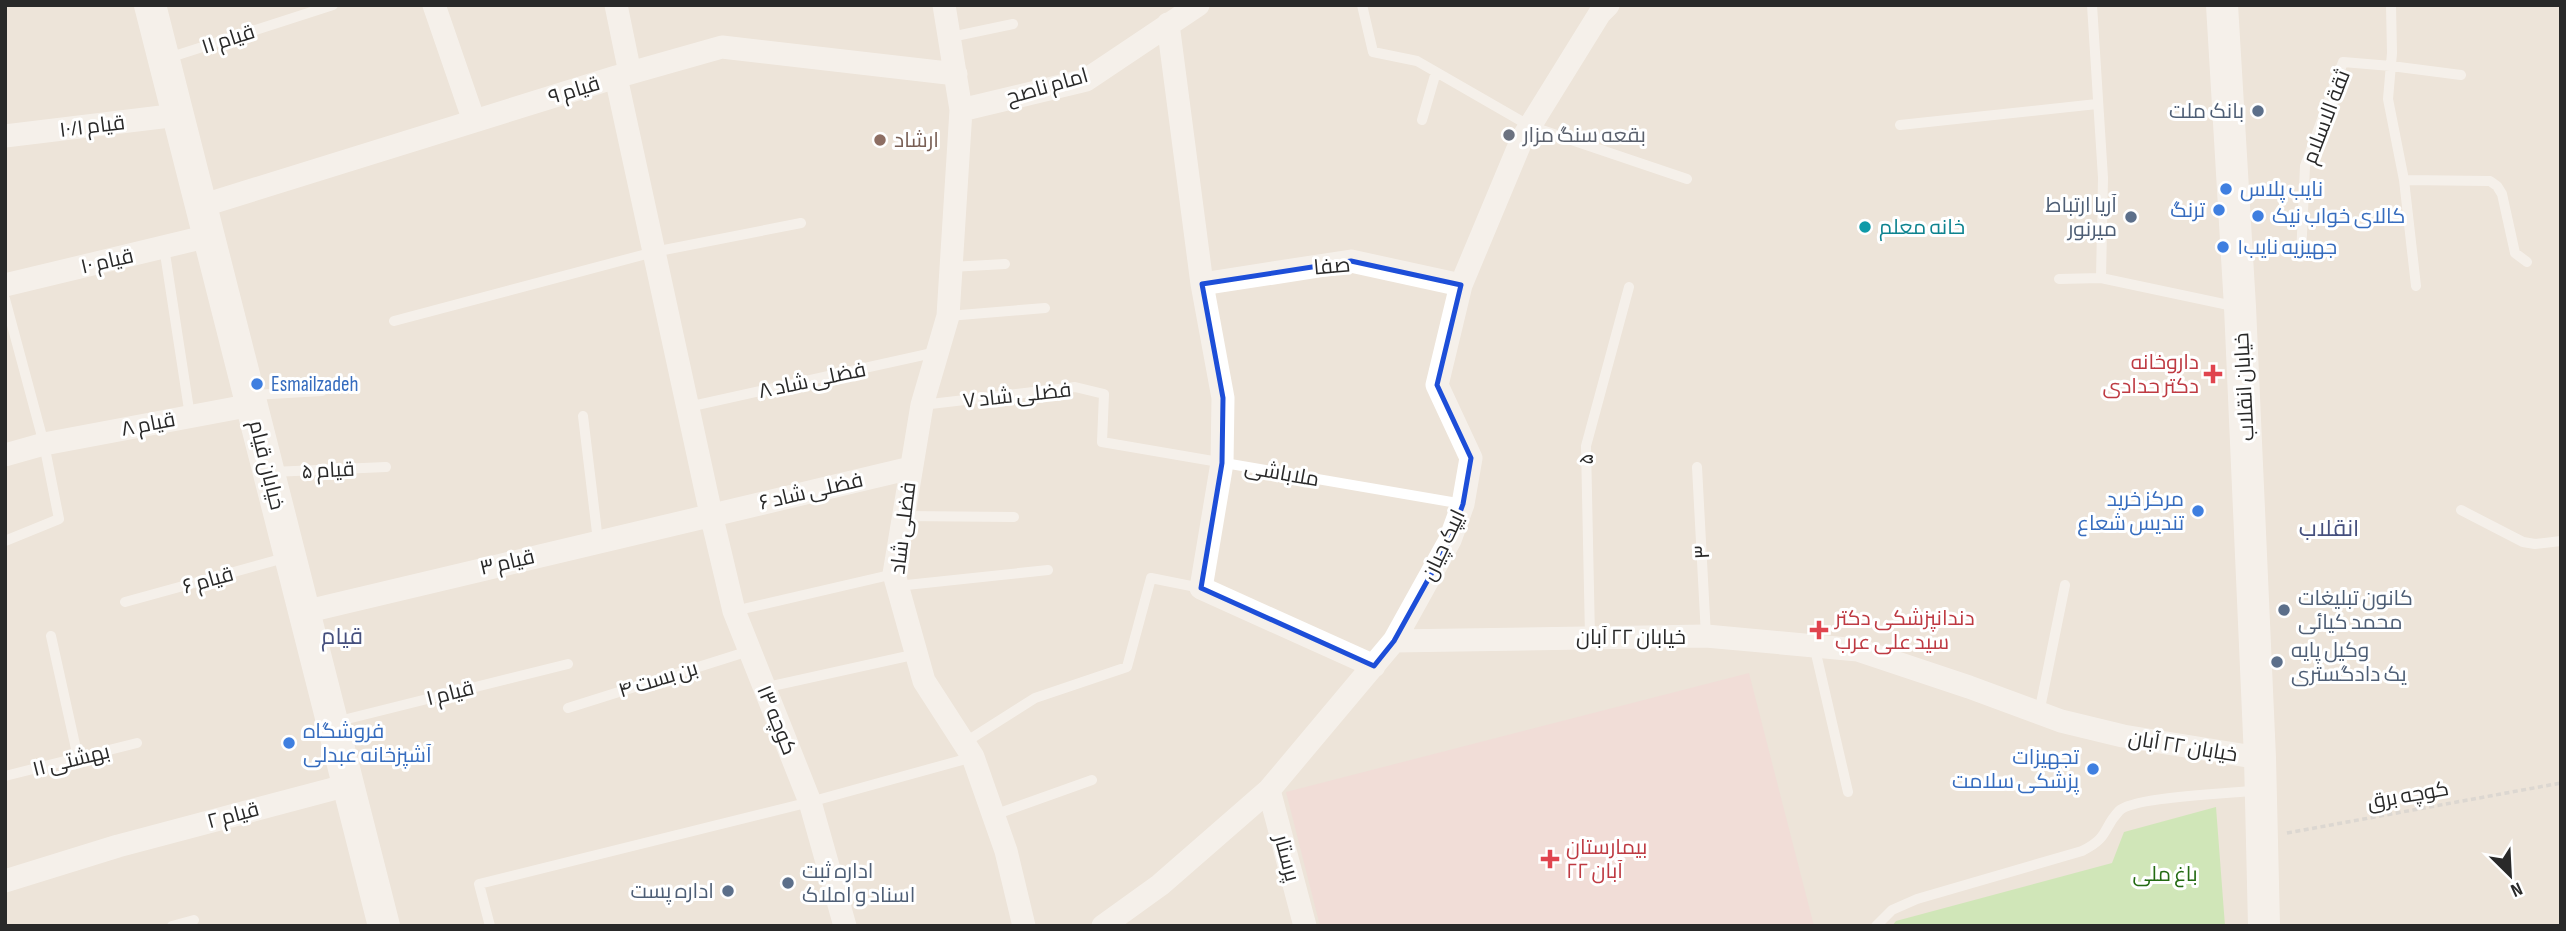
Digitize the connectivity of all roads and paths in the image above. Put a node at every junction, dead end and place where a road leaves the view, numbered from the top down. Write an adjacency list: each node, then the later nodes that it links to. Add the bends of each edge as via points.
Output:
1 (150, 5): 15 (main road, خیابان قیام)
2 (333, 5): 15 (lane, قیام ۱۱)
3 (434, 5): 25 (street)
4 (616, 5): 19 (street, کوچه ۱۳)
5 (944, 5): 14 (street, فضلی شاد)
6 (1362, 5): 17 (lane, via 1373,52 1417,61)
7 (1608, 5): 27 (street, ایپک چیان)
8 (2092, 5): 21 (lane)
9 (2391, 5): 16 (lane)
10 (1194, 6): 13 (street, امام ناصح)
11 (2220, 9): 48 (main road, خیابان انقلاب)
12 (1013, 24): 14 (lane)
13 (1168, 24): 22 (street, امام ناصح, via 1086,80); 42 (street)
14 (951, 37): 18 (street, فضلی شاد)
15 (164, 59): 23 (main road, خیابان قیام)
16 (2391, 66): 20 (lane); 30 (lane, via 2388,99); 36 (lane, ثقة‌ الاسلام, via 2343,62 2305,166)
17 (1436, 72): 24 (lane); 27 (lane)
18 (956, 74): 19 (street, قیام ۹, via 722,47); 22 (street, فضلی شاد)
19 (623, 75): 25 (street, قیام ۹); 35 (street, کوچه ۱۳)
20 (2461, 75)
21 (2097, 104): 26 (lane); 40 (lane, via 2103,178)
22 (961, 110): 39 (street, فضلی شاد)
23 (178, 115): 28 (street, قیام ۱۰/۱); 31 (main road, خیابان قیام)
24 (1422, 120)
25 (474, 121): 31 (street, قیام ۹)
26 (1900, 125)
27 (1530, 126): 29 (lane); 44 (street, ایپک چیان)
28 (5, 136)
29 (1688, 179)
30 (2404, 180): 37 (lane, via 2490,181 2502,194 2515,253); 45 (lane)
31 (201, 206): 33 (main road, خیابان قیام)
32 (801, 223): 35 (lane)
33 (209, 236): 34 (street, قیام ۱۰); 54 (main road, خیابان قیام)
34 (164, 247): 43 (street, قیام ۱۰); 57 (lane)
35 (654, 252): 51 (lane); 56 (street, کوچه ۱۳)
36 (2301, 257)
37 (2527, 262)
38 (1005, 264): 39 (lane)
39 (951, 267): 50 (street, فضلی شاد)
40 (2101, 278): 41 (lane); 48 (lane)
41 (2059, 279)
42 (1202, 284): 44 (street, صفا, via 1351,261); 62 (street, via 1223,398)
43 (5, 285)
44 (1461, 285): 67 (street, ایپک چیان, via 1437,385 1471,458)
45 (2416, 286)
46 (1629, 287): 85 (lane, ۵, via 1586,446)
47 (5, 299): 60 (lane)
48 (2240, 307): 99 (main road, خیابان انقلاب)
49 (1045, 308): 50 (lane)
50 (948, 316): 52 (street, فضلی شاد)
51 (394, 321)
52 (937, 352): 55 (street, فضلی شاد); 56 (lane, فضلی شاد ۸)
53 (322, 391): 54 (lane)
54 (251, 400): 57 (street, قیام ۸); 66 (main road, خیابان قیام)
55 (922, 405): 59 (lane, فضلی شاد ۷, via 1075,387 1104,394); 65 (street, فضلی شاد)
56 (688, 407): 69 (street, کوچه ۱۳)
57 (190, 416): 60 (street, قیام ۸)
58 (583, 416): 73 (lane)
59 (1101, 442): 62 (lane, ملاباشی)
60 (44, 444): 61 (street, قیام ۸); 72 (lane, via 59,519)
61 (5, 455)
62 (1222, 463): 67 (lane, ملاباشی); 79 (street)
63 (386, 467): 66 (lane, قیام ۵)
64 (1697, 467): 84 (lane, ۳)
65 (911, 468): 69 (street, فضلی شاد ۶); 70 (street, فضلی شاد)
66 (269, 472): 75 (main road, خیابان قیام)
67 (1463, 505): 86 (street, ایپک چیان, via 1450,540)
68 (2461, 510): 74 (lane, via 2523,542)
69 (710, 514): 73 (street, قیام ۳); 81 (street, کوچه ۱۳)
70 (903, 516): 71 (lane); 77 (street, فضلی شاد)
71 (1014, 517)
72 (5, 541)
73 (598, 541): 82 (street, قیام ۳)
74 (2561, 541)
75 (290, 557): 80 (lane, قیام ۶); 82 (main road, خیابان قیام)
76 (1048, 570): 77 (lane)
77 (896, 580): 81 (lane); 89 (street, فضلی شاد)
78 (2065, 586): 94 (lane)
79 (1201, 588): 91 (street); 97 (lane, via 1151,578 1127,667 1035,698)
80 (125, 603)
81 (734, 611): 88 (street, کوچه ۱۳)
82 (304, 612): 95 (main road, خیابان قیام)
83 (51, 636): 98 (lane)
84 (1706, 636): 85 (street, خیابان ۲۲ آبان); 87 (street, خیابان ۲۲ آبان)
85 (1590, 637): 86 (street, خیابان ۲۲ آبان)
86 (1394, 641): 91 (street)
87 (1814, 645): 94 (street, خیابان ۲۲ آبان, via 1858,650); 105 (lane)
88 (749, 651): 92 (street, کوچه ۱۳); 93 (lane, بن بست ۴)
89 (916, 654): 92 (lane); 97 (street, فضلی شاد, via 924,681)
90 (568, 664): 95 (lane, قیام ۱)
91 (1374, 666): 104 (street)
92 (763, 688): 107 (street, کوچه ۱۳)
93 (568, 708)
94 (2039, 713): 99 (street, خیابان ۲۲ آبان, via 2123,736)
95 (332, 722): 103 (main road, خیابان قیام)
96 (137, 743): 98 (lane, بهشتی ۱۱)
97 (968, 750): 107 (lane); 108 (street, فضلی شاد)
98 (78, 758): 100 (lane, بهشتی ۱۱)
99 (2260, 758): 106 (main road, خیابان انقلاب); 109 (main road, خیابان انقلاب)
100 (5, 776)
101 (1092, 780): 108 (lane)
102 (2561, 783): 109 (path, کوچه برق)
103 (348, 785): 110 (street, قیام ۲); 113 (main road, خیابان قیام)
104 (1269, 790): 117 (street, via 1160,885); 118 (street, پرستار)
105 (1847, 792)
106 (2249, 792): 119 (lane, via 2138,803 2120,810 2097,843 2082,851 1917,899 1892,910); 120 (main road, خیابان انقلاب)
107 (810, 802): 114 (lane, via 479,884); 115 (street, کوچه ۱۳)
108 (994, 814): 116 (street, فضلی شاد)
109 (2261, 838): 121 (main road, خیابان انقلاب)
110 (5, 881)
111 (194, 920): 112 (lane)
112 (172, 926)
113 (384, 926)
114 (490, 926)
115 (845, 926)
116 (1024, 926)
117 (1103, 926)
118 (1305, 926)
119 (1876, 926)
120 (2249, 926)
121 (2264, 926)

